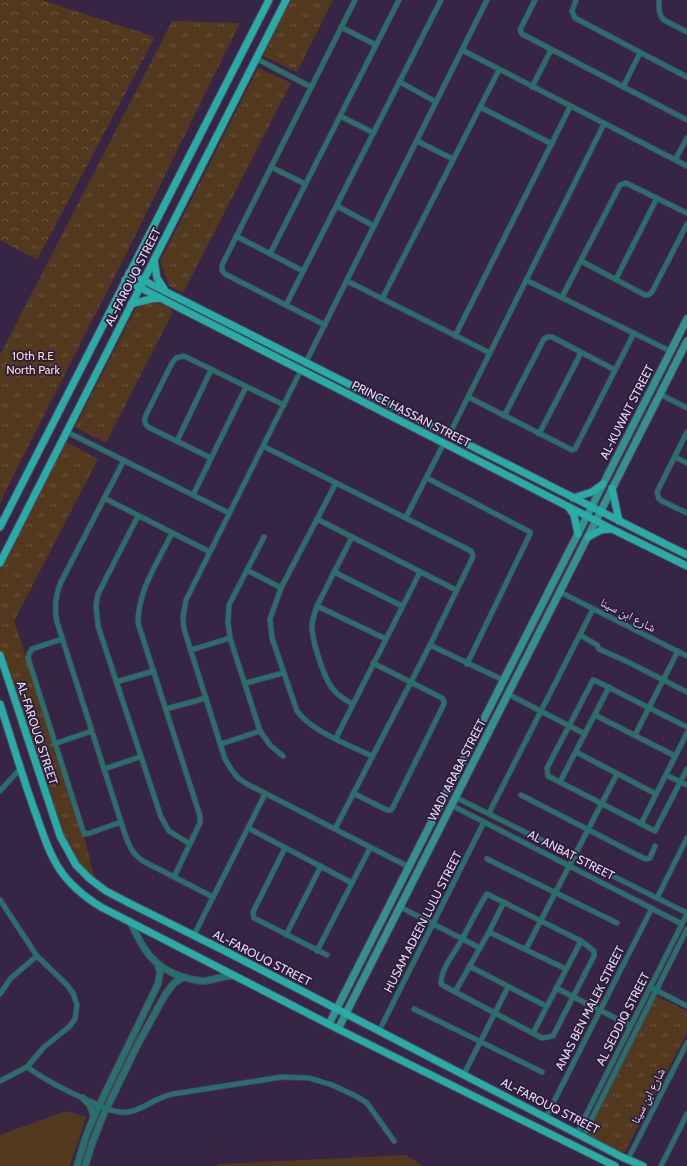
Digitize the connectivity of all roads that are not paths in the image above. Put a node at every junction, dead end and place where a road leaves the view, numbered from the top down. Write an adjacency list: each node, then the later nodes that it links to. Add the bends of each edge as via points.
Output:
1 (269, 0): 48 (main road, AL-FAROUQ STREET)
2 (286, 0): 16 (main road, AL-FAROUQ STREET)
3 (355, 0): 10 (street)
4 (399, 0): 12 (street)
5 (441, 0): 19 (street)
6 (487, 0): 13 (street)
7 (535, 0): 14 (street, via 521,33)
8 (576, 0): 15 (street, via 572,11 575,18)
9 (659, 0): 11 (street, via 661,17)
10 (341, 27): 12 (street); 20 (street)
11 (687, 32)
12 (376, 45): 26 (street)
13 (462, 50): 17 (street); 23 (street)
14 (551, 50): 21 (street); 22 (street)
15 (640, 53): 18 (street); 22 (street)
16 (257, 59): 20 (street); 45 (main road, AL-FAROUQ STREET)
17 (499, 70): 21 (street); 24 (street)
18 (687, 77)
19 (400, 82): 23 (street); 29 (street)
20 (311, 87): 36 (street)
21 (532, 87): 25 (street)
22 (623, 87): 27 (street)
23 (436, 102): 31 (street)
24 (480, 107): 32 (street); 33 (street)
25 (570, 107): 28 (street); 32 (street)
26 (340, 116): 29 (street); 37 (street)
27 (687, 120)
28 (604, 124): 34 (street); 52 (street)
29 (374, 133): 39 (street)
30 (687, 138): 34 (street)
31 (417, 141): 33 (street); 42 (street)
32 (552, 144): 64 (street)
33 (453, 159): 58 (street)
34 (675, 160): 35 (street)
35 (687, 166)
36 (271, 167): 37 (street); 43 (street)
37 (305, 184): 44 (street)
38 (657, 198): 40 (street); 46 (street, via 626,183 620,184); 49 (street)
39 (336, 206): 42 (street); 47 (street)
40 (687, 213)
41 (687, 224): 49 (street, via 650,294 645,295)
42 (374, 226): 53 (street)
43 (236, 236): 44 (street); 60 (street, via 222,270 225,274)
44 (270, 254): 47 (street)
45 (154, 260): 51 (main road, AL-FAROUQ STREET); 55 (main road, via 157,278)
46 (581, 260): 49 (street); 56 (street)
47 (303, 271): 60 (street)
48 (129, 273): 50 (main road, AL-FAROUQ STREET); 51 (main road, PRINCE HASSAN STREET)
49 (616, 279)
50 (125, 280): 54 (main road, PRINCE HASSAN STREET); 108 (main road, AL-FAROUQ STREET)
51 (143, 280): 54 (main road, AL-FAROUQ STREET); 55 (main road, PRINCE HASSAN STREET)
52 (526, 280): 56 (street); 67 (street)
53 (347, 281): 58 (street); 62 (street)
54 (140, 287): 57 (main road, PRINCE HASSAN STREET); 59 (main road, AL-FAROUQ STREET)
55 (167, 292): 69 (main road, PRINCE HASSAN STREET)
56 (562, 297): 63 (street)
57 (161, 298): 59 (main road); 71 (main road, PRINCE HASSAN STREET)
58 (382, 299): 64 (street)
59 (131, 304): 79 (main road, AL-FAROUQ STREET)
60 (286, 305): 62 (street)
61 (687, 318): 66 (main road, AL-KUWAIT STREET)
62 (325, 325): 69 (street)
63 (634, 333): 66 (street); 72 (street)
64 (455, 336): 67 (street)
65 (687, 341): 74 (main road, AL-KUWAIT STREET)
66 (670, 351): 92 (main road, AL-KUWAIT STREET)
67 (490, 353): 75 (street)
68 (581, 353): 72 (street); 78 (street, via 552,337 544,339); 81 (street)
69 (306, 362): 82 (main road, PRINCE HASSAN STREET)
70 (211, 370): 73 (street); 83 (street); 83 (street, via 184,356 176,358 146,415 144,420 148,427)
71 (302, 370): 76 (street); 84 (main road, PRINCE HASSAN STREET)
72 (615, 370): 81 (street, via 575,449 569,450)
73 (246, 387): 76 (street); 87 (street)
74 (660, 394): 77 (street); 93 (main road, AL-KUWAIT STREET)
75 (468, 397): 78 (street); 82 (street)
76 (284, 405): 85 (street)
77 (687, 408)
78 (504, 416): 81 (street)
79 (67, 432): 88 (street); 117 (main road, AL-FAROUQ STREET)
80 (687, 432): 86 (street)
81 (539, 434)
82 (449, 435): 96 (main road, PRINCE HASSAN STREET)
83 (177, 441): 87 (street)
84 (444, 443): 90 (street); 97 (main road, PRINCE HASSAN STREET)
85 (263, 446): 91 (street); 100 (street)
86 (675, 457): 89 (street); 101 (street, via 658,496 662,501)
87 (211, 458): 94 (street)
88 (124, 460): 94 (street); 95 (street)
89 (687, 463)
90 (427, 478): 104 (street); 138 (street, via 530,532)
91 (336, 483): 104 (street); 105 (street)
92 (603, 484): 96 (main road, via 592,492); 98 (main road, AL-KUWAIT STREET)
93 (612, 488): 99 (main road, AL-KUWAIT STREET); 107 (main road)
94 (193, 495): 100 (street)
95 (104, 498): 102 (street); 130 (street, via 58,590 54,606)
96 (573, 498): 98 (main road, PRINCE HASSAN STREET)
97 (567, 507): 103 (main road, PRINCE HASSAN STREET); 111 (main road, via 574,515)
98 (591, 507): 99 (main road, PRINCE HASSAN STREET); 103 (main road, AL-KUWAIT STREET)
99 (600, 511): 106 (main road, AL-KUWAIT STREET); 107 (main road, PRINCE HASSAN STREET)
100 (229, 513): 115 (street)
101 (687, 513)
102 (138, 516): 110 (street); 143 (street, via 102,584 96,605 98,626)
103 (586, 516): 106 (main road, PRINCE HASSAN STREET); 111 (main road, WADI ARABA STREET)
104 (406, 517): 123 (street, via 471,551 472,559)
105 (317, 519): 113 (street); 122 (street)
106 (596, 521): 109 (main road, PRINCE HASSAN STREET); 114 (main road, WADI ARABA STREET)
107 (619, 521): 116 (main road, PRINCE HASSAN STREET)
108 (0, 527)
109 (614, 530): 114 (main road, via 601,530); 118 (main road, PRINCE HASSAN STREET)
110 (172, 533): 115 (street); 139 (street, via 145,586 138,612 138,623)
111 (578, 534): 141 (main road, WADI ARABA STREET)
112 (264, 537): 119 (street)
113 (352, 537): 120 (street); 121 (street)
114 (588, 537): 124 (main road, WADI ARABA STREET)
115 (210, 552): 133 (street, via 184,608 184,629)
116 (687, 555)
117 (0, 564)
118 (687, 566)
119 (247, 570): 122 (street); 129 (street, via 229,605)
120 (334, 572): 125 (street); 126 (street)
121 (420, 572): 123 (street); 126 (street)
122 (281, 588): 140 (street, via 270,619 272,638)
123 (456, 590): 132 (street)
124 (560, 592): 127 (street, شارع ابن سينا); 148 (main road, WADI ARABA STREET)
125 (317, 606): 131 (street); 151 (street, via 313,616 312,633 328,682 338,694)
126 (402, 606): 131 (street)
127 (594, 609): 128 (street); 134 (street, شارع ابن سينا)
128 (580, 635): 142 (street, via 597,645 599,649); 154 (street)
129 (230, 638): 133 (street); 145 (street)
130 (62, 639): 160 (street); 166 (street, via 32,649 28,658)
131 (386, 639): 137 (street)
132 (430, 645): 138 (street); 144 (street)
133 (191, 650): 149 (street)
134 (678, 651): 136 (street, شارع ابن سينا); 142 (street)
135 (0, 655): 223 (main road, AL-FAROUQ STREET, via 53,819 64,846 76,865 90,880 106,891)
136 (687, 656)
137 (374, 663): 144 (street); 151 (street)
138 (467, 664): 141 (street)
139 (154, 671): 143 (street); 153 (street)
140 (283, 672): 145 (street); 165 (street, via 297,711 311,725)
141 (503, 680): 156 (main road, WADI ARABA STREET)
142 (663, 680): 147 (street); 152 (street)
143 (116, 682): 172 (street)
144 (411, 682): 170 (street); 182 (street, via 442,698 444,704 393,807 388,810)
145 (246, 683): 161 (street)
146 (609, 687): 152 (street); 155 (street); 157 (street, via 593,680)
147 (687, 692)
148 (508, 694): 154 (street); 159 (main road, WADI ARABA STREET)
149 (206, 698): 153 (street); 167 (street)
150 (0, 704): 173 (main road, AL-FAROUQ STREET)
151 (353, 704): 165 (street)
152 (649, 708): 158 (street); 164 (street)
153 (166, 709): 197 (street, via 200,816 200,823)
154 (541, 712): 157 (street); 189 (street)
155 (595, 715): 163 (street); 164 (street)
156 (480, 726): 159 (main road); 205 (main road, WADI ARABA STREET)
157 (570, 726): 163 (street); 178 (street, via 547,768 548,776)
158 (687, 727)
159 (489, 730): 186 (main road, WADI ARABA STREET)
160 (92, 731): 166 (street); 174 (street)
161 (260, 731): 167 (street); 169 (street, via 270,745)
162 (687, 733): 171 (street)
163 (585, 734): 168 (street)
164 (635, 735): 171 (street)
165 (336, 738): 170 (street)
166 (54, 744): 190 (street, via 84,834)
167 (221, 744): 183 (street, via 225,759 238,778)
168 (576, 752): 176 (street); 178 (street)
169 (283, 756)
170 (372, 756): 182 (street)
171 (675, 756): 177 (street)
172 (140, 757): 174 (street); 197 (street, via 165,826 174,835)
173 (20, 769): 181 (street); 217 (main road, AL-FAROUQ STREET, via 46,844 60,871 86,899)
174 (104, 769): 190 (street)
175 (687, 769): 179 (street)
176 (617, 774): 184 (street); 187 (street)
177 (666, 775): 179 (street); 184 (street)
178 (560, 782): 187 (street)
179 (680, 782): 180 (street); 192 (street, via 655,831)
180 (687, 785)
181 (0, 791)
182 (353, 793): 194 (street)
183 (264, 794): 193 (street); 194 (street)
184 (656, 794): 192 (street)
185 (521, 795): 195 (street)
186 (456, 797): 188 (main road, WADI ARABA STREET); 189 (street, AL ANBAT STREET)
187 (602, 804): 192 (street); 195 (street)
188 (451, 805): 191 (street, AL ANBAT STREET); 213 (main road, WADI ARABA STREET)
189 (489, 813): 201 (street, AL ANBAT STREET)
190 (121, 822): 206 (street, via 134,854)
191 (484, 822): 204 (street, AL ANBAT STREET); 219 (street, HUSAM ADEEN LULU STREET)
192 (641, 824)
193 (248, 828): 199 (street); 209 (street)
194 (335, 829): 200 (street)
195 (589, 829): 198 (street, via 645,859 650,858); 201 (street)
196 (687, 838): 210 (street)
197 (190, 844): 206 (street)
198 (656, 846)
199 (285, 848): 203 (street); 224 (street, via 253,912 254,918)
200 (370, 848): 205 (street); 207 (street)
201 (574, 856): 204 (street); 210 (street, AL ANBAT STREET)
202 (487, 859): 208 (street)
203 (321, 866): 207 (street); 224 (street)
204 (570, 866): 208 (street); 214 (street, AL ANBAT STREET)
205 (409, 867): 246 (main road, WADI ARABA STREET)
206 (174, 877): 209 (street)
207 (352, 882): 229 (street)
208 (556, 893): 216 (street); 218 (street)
209 (214, 897): 223 (street)
210 (657, 898): 215 (street, AL ANBAT STREET)
211 (0, 900): 230 (street)
212 (504, 902): 216 (street); 222 (street); 225 (street, via 487,894 480,902)
213 (400, 907): 219 (street); 250 (main road, WADI ARABA STREET)
214 (652, 908): 220 (street, AL ANBAT STREET); 248 (street, ANAS BEN MALEK STREET)
215 (687, 914): 220 (street, AL SEDDIQ STREET)
216 (541, 920): 226 (street); 228 (street)
217 (130, 922): 232 (street, via 141,946); 235 (main road, AL-FAROUQ STREET)
218 (616, 923)
219 (433, 924): 225 (street); 254 (street, HUSAM ADEEN LULU STREET)
220 (682, 924): 238 (street, AL SEDDIQ STREET)
221 (687, 929): 240 (street, AL SEDDIQ STREET)
222 (489, 932): 227 (street); 228 (street)
223 (194, 935): 246 (main road, AL-FAROUQ STREET)
224 (286, 935): 229 (street)
225 (462, 939): 227 (street); 241 (street, via 441,979 441,984)
226 (581, 941): 234 (street); 243 (street, via 594,951 594,956)
227 (480, 948): 233 (street)
228 (526, 949): 234 (street)
229 (317, 951): 231 (street)
230 (37, 956): 242 (street, via 10,978); 259 (street, via 73,993 77,1010 75,1019 69,1027 44,1047)
231 (327, 956)
232 (158, 965): 236 (street); 265 (street, via 158,984)
233 (469, 966): 237 (street); 241 (street)
234 (566, 969): 239 (street)
235 (235, 976): 236 (street, via 204,981); 251 (main road, AL-FAROUQ STREET)
236 (184, 977): 267 (street, via 174,983 165,995)
237 (508, 986): 244 (street); 249 (street)
238 (650, 987): 240 (street); 252 (street, AL SEDDIQ STREET)
239 (556, 988): 243 (street); 244 (street)
240 (656, 990): 245 (street); 271 (street, AL SEDDIQ STREET)
241 (455, 992): 249 (street)
242 (0, 994)
243 (573, 998): 248 (street); 255 (street, via 553,1036 542,1038)
244 (546, 1006): 255 (street)
245 (687, 1006)
246 (337, 1009): 250 (main road, AL-FAROUQ STREET); 251 (main road, WADI ARABA STREET)
247 (414, 1009): 256 (street)
248 (600, 1010): 252 (street); 270 (street, ANAS BEN MALEK STREET)
249 (495, 1013): 255 (street); 256 (street)
250 (346, 1014): 253 (main road, WADI ARABA STREET); 254 (main road, AL-FAROUQ STREET)
251 (329, 1024): 253 (main road, AL-FAROUQ STREET)
252 (631, 1026): 271 (street, AL SEDDIQ STREET)
253 (338, 1029): 266 (main road, AL-FAROUQ STREET)
254 (379, 1031): 261 (main road, AL-FAROUQ STREET)
255 (533, 1033)
256 (480, 1042): 260 (street); 261 (street)
257 (687, 1043): 258 (street, شارع ابن سينا)
258 (685, 1052): 273 (street, شارع ابن سينا)
259 (27, 1067): 262 (street); 264 (street, via 57,1087)
260 (542, 1072)
261 (464, 1074): 263 (main road, AL-FAROUQ STREET)
262 (0, 1081)
263 (502, 1093): 266 (main road); 270 (main road, AL-FAROUQ STREET)
264 (83, 1098): 265 (street); 269 (street, via 90,1105)
265 (99, 1105): 267 (street); 269 (street)
266 (495, 1107): 276 (main road, AL-FAROUQ STREET)
267 (106, 1108): 272 (street, via 127,1112 139,1109 164,1096 282,1078 309,1078 339,1088 368,1103); 275 (street)
268 (687, 1114): 278 (street)
269 (94, 1116): 274 (street)
270 (546, 1117): 271 (main road, AL-FAROUQ STREET)
271 (580, 1134): 273 (main road, AL-FAROUQ STREET)
272 (394, 1141)
273 (628, 1159): 277 (main road, AL-FAROUQ STREET)
274 (77, 1166)
275 (85, 1166)
276 (615, 1166)
277 (643, 1166)
278 (661, 1166)

